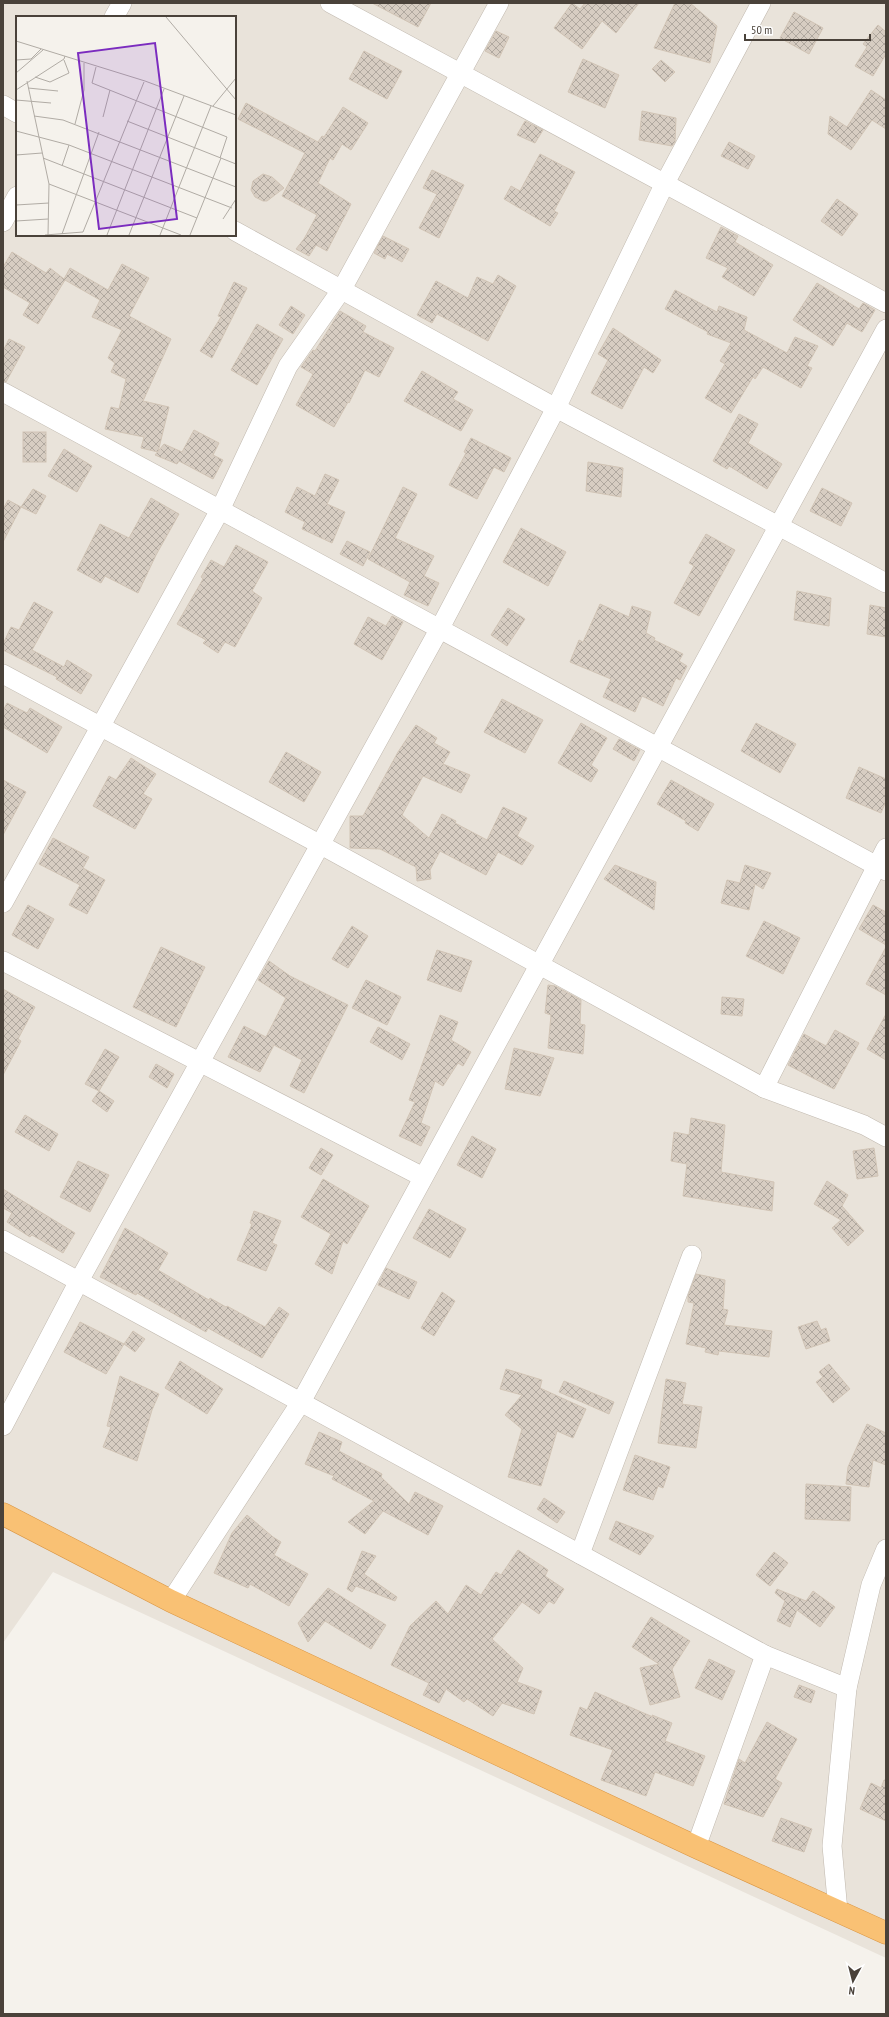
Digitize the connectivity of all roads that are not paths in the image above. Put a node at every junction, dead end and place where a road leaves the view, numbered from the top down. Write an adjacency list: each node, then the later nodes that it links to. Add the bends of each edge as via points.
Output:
1 (122, 3): 5 (street)
2 (330, 3): 6 (street)
3 (499, 3): 6 (street)
4 (761, 3): 9 (street)
5 (115, 16)
6 (461, 74): 9 (street); 13 (street)
7 (3, 105): 8 (street)
8 (16, 112)
9 (665, 183): 14 (street); 17 (street)
10 (16, 198): 11 (street)
11 (3, 222)
12 (236, 232): 13 (street)
13 (342, 289): 17 (street); 18 (street, via 288,366)
14 (886, 303)
15 (886, 330): 19 (street)
16 (3, 392): 18 (street)
17 (556, 408): 19 (street); 21 (street)
18 (220, 510): 21 (street); 23 (street)
19 (779, 525): 20 (street); 24 (street)
20 (886, 583)
21 (440, 628): 24 (street); 25 (street)
22 (3, 674): 23 (street)
23 (100, 727): 25 (street); 28 (street)
24 (658, 748): 27 (street); 30 (street)
25 (321, 845): 30 (street); 31 (street)
26 (886, 848): 27 (street)
27 (881, 869): 32 (street)
28 (3, 903)
29 (3, 962): 31 (street)
30 (539, 965): 32 (street); 34 (street)
31 (200, 1063): 34 (street); 37 (street)
32 (764, 1088): 33 (street, via 864,1125)
33 (886, 1137)
34 (423, 1177): 38 (street)
35 (3, 1240): 37 (street)
36 (692, 1255): 42 (street)
37 (79, 1281): 38 (street); 39 (street)
38 (301, 1402): 42 (street); 43 (street)
39 (3, 1426)
40 (3, 1514): 43 (highway)
41 (886, 1549): 45 (street, via 871,1585)
42 (580, 1554): 44 (street)
43 (171, 1601): 46 (highway)
44 (765, 1655): 45 (street); 46 (street)
45 (846, 1688): 47 (street, via 832,1846)
46 (696, 1847): 47 (highway)
47 (838, 1911): 48 (highway)
48 (886, 1933)

